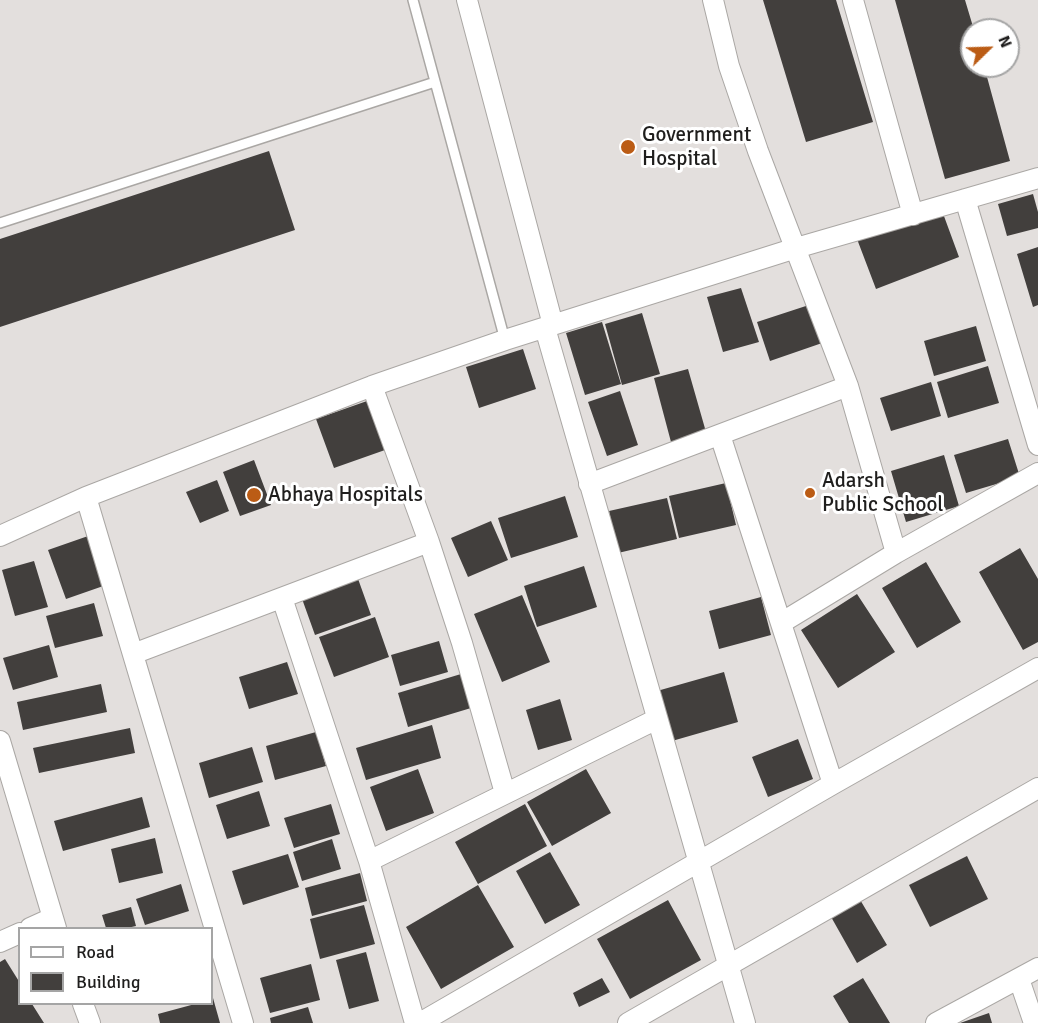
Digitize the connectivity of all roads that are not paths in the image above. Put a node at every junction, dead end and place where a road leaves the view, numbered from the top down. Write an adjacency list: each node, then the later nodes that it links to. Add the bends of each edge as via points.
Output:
1 (413, 0): 5 (lane)
2 (467, 0): 11 (street)
3 (713, 0): 10 (street, via 742,107)
4 (853, 0): 8 (street)
5 (435, 82): 9 (lane); 12 (lane)
6 (1038, 178): 7 (street)
7 (965, 199): 8 (street); 16 (street)
8 (913, 215): 10 (street)
9 (0, 223)
10 (796, 248): 11 (street); 14 (street)
11 (549, 326): 12 (street); 18 (street)
12 (505, 340): 13 (street)
13 (372, 386): 19 (street); 21 (street)
14 (848, 386): 15 (street); 22 (street)
15 (720, 435): 18 (street); 24 (street)
16 (1038, 445)
17 (1038, 473): 22 (street)
18 (589, 484): 27 (street)
19 (86, 497): 20 (street); 25 (street)
20 (0, 536)
21 (429, 542): 23 (street); 31 (street)
22 (896, 553): 24 (street)
23 (282, 598): 25 (street); 32 (street)
24 (781, 623): 29 (street)
25 (133, 654): 43 (street)
26 (1038, 668): 29 (street)
27 (657, 719): 31 (street); 33 (street)
28 (0, 741): 34 (street)
29 (833, 784): 33 (street)
30 (1038, 788): 38 (street)
31 (505, 793): 32 (street)
32 (369, 861): 44 (street)
33 (699, 863): 38 (street); 45 (street)
34 (54, 923): 35 (street)
35 (35, 927)
36 (18, 934): 37 (street)
37 (0, 942)
38 (729, 966): 46 (street); 47 (street)
39 (1038, 968): 40 (street)
40 (1019, 979): 48 (street); 49 (street)
41 (83, 1005): 42 (street)
42 (90, 1023)
43 (243, 1023)
44 (415, 1023)
45 (420, 1023)
46 (628, 1023)
47 (745, 1023)
48 (936, 1023)
49 (1034, 1023)

